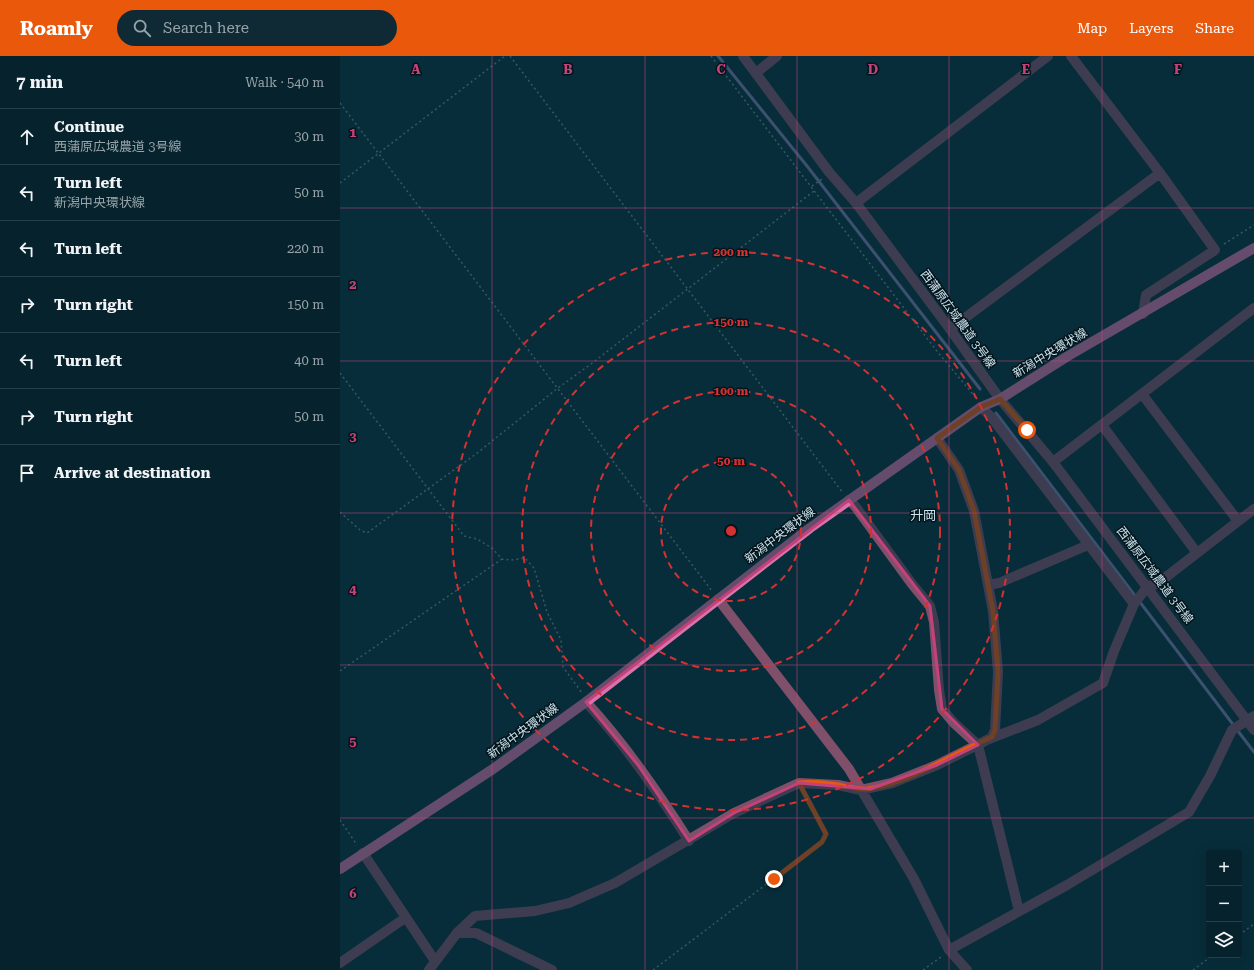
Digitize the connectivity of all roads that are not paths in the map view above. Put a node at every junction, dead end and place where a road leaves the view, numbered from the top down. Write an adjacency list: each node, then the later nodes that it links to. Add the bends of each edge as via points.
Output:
1 (743, 56): 5 (street, 西蒲原広域農道 3号線)
2 (777, 56): 5 (street)
3 (1048, 56): 7 (street)
4 (1071, 56): 6 (street)
5 (756, 73): 7 (street, 西蒲原広域農道 3号線, via 829,172)
6 (1160, 173): 10 (street, via 1215,250 1146,295); 11 (street)
7 (856, 203): 11 (street, 西蒲原広域農道 3号線)
8 (1254, 248): 10 (main road, 新潟中央環状線)
9 (1254, 308): 12 (street)
10 (1143, 314): 13 (main road, 新潟中央環状線, via 1068,356)
11 (950, 329): 13 (street, 西蒲原広域農道 3号線)
12 (1142, 394): 15 (street); 20 (street)
13 (1000, 399): 14 (main road, 新潟中央環状線); 17 (street, 西蒲原広域農道 3号線)
14 (981, 407): 16 (main road, 新潟中央環状線); 21 (street)
15 (1102, 425): 17 (street); 22 (street)
16 (937, 438): 18 (main road, 新潟中央環状線); 23 (street, via 959,470 974,511)
17 (1053, 462): 24 (street, 西蒲原広域農道 3号線)
18 (849, 500): 25 (main road, 新潟中央環状線); 31 (street, via 930,606 934,622 942,709)
19 (1254, 509): 20 (street)
20 (1238, 521): 22 (street)
21 (1088, 545): 23 (street, via 999,583); 26 (street)
22 (1197, 553): 24 (street, via 1157,584)
23 (988, 585): 30 (street, via 998,672 995,730)
24 (1148, 586): 26 (street); 28 (street, 西蒲原広域農道 3号線)
25 (718, 599): 27 (main road, 新潟中央環状線); 32 (street, via 849,769)
26 (1134, 604): 30 (street, via 1103,683 1038,720)
27 (586, 702): 33 (street, via 605,722 638,766); 34 (main road, 新潟中央環状線, via 493,769)
28 (1247, 720): 29 (street, 西蒲原広域農道 3号線); 36 (street, via 1232,730 1189,812)
29 (1254, 730)
30 (992, 737): 31 (street)
31 (978, 745): 32 (street, via 892,783); 36 (street)
32 (861, 790): 33 (street, via 838,785 799,783 734,813); 39 (street, via 914,879)
33 (689, 841): 38 (street, via 615,884 569,903 535,911 475,916)
34 (363, 853): 35 (main road, 新潟中央環状線); 37 (street)
35 (340, 869)
36 (1019, 911): 39 (street)
37 (406, 918): 40 (street); 41 (street)
38 (457, 933): 40 (street); 43 (street, via 476,933)
39 (949, 950): 44 (street)
40 (435, 961): 42 (street)
41 (340, 962)
42 (429, 970)
43 (552, 970)
44 (967, 970)

